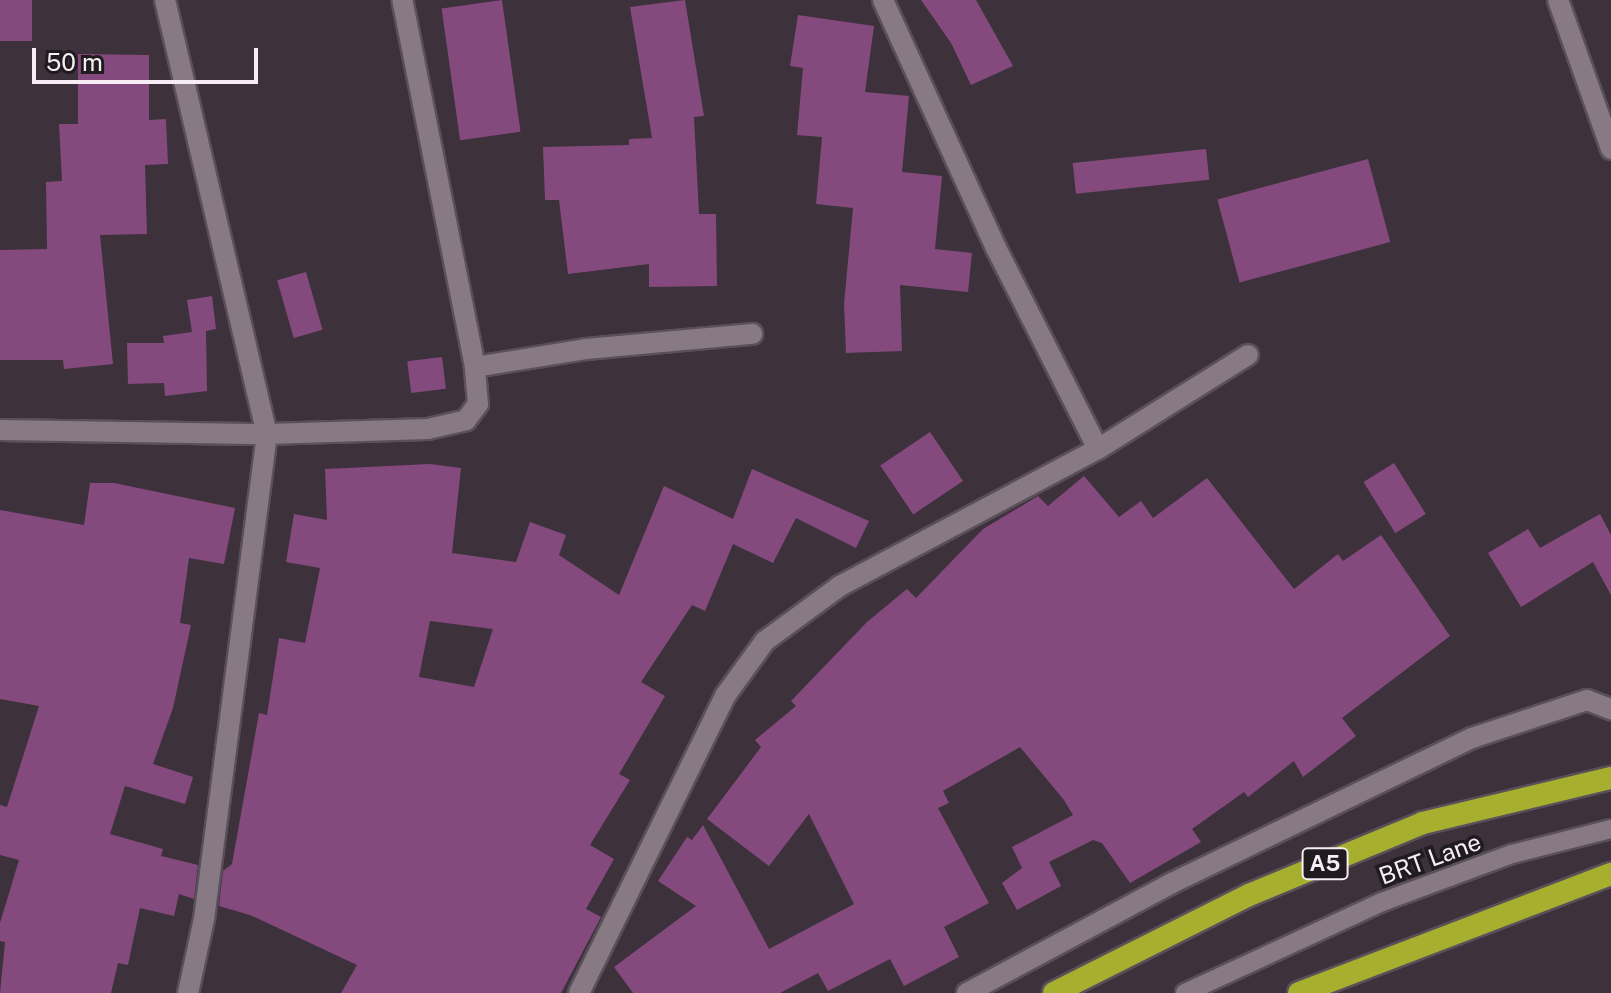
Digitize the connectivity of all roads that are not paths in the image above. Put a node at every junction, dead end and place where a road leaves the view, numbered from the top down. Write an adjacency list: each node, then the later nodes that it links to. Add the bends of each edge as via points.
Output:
1 (165, 0): 10 (street)
2 (402, 0): 8 (street)
3 (883, 0): 11 (street, via 996,248)
4 (1558, 0): 5 (street)
5 (1611, 149)
6 (752, 334): 8 (street, via 586,349)
7 (1248, 355): 11 (street)
8 (475, 367): 10 (street, via 478,404 466,420 428,429)
9 (0, 430): 10 (street)
10 (267, 434): 16 (street, via 204,919)
11 (1098, 449): 17 (street, via 840,586 765,641 725,696)
12 (1611, 709): 18 (street, via 1587,700 1472,738 1172,883)
13 (1611, 778): 19 (highway, A5, via 1423,823 1249,895)
14 (1611, 829): 20 (lane, BRT Lane, via 1512,854 1382,902)
15 (1611, 874): 21 (highway)
16 (188, 993)
17 (579, 993)
18 (967, 993)
19 (1054, 993)
20 (1185, 993)
21 (1299, 993)

